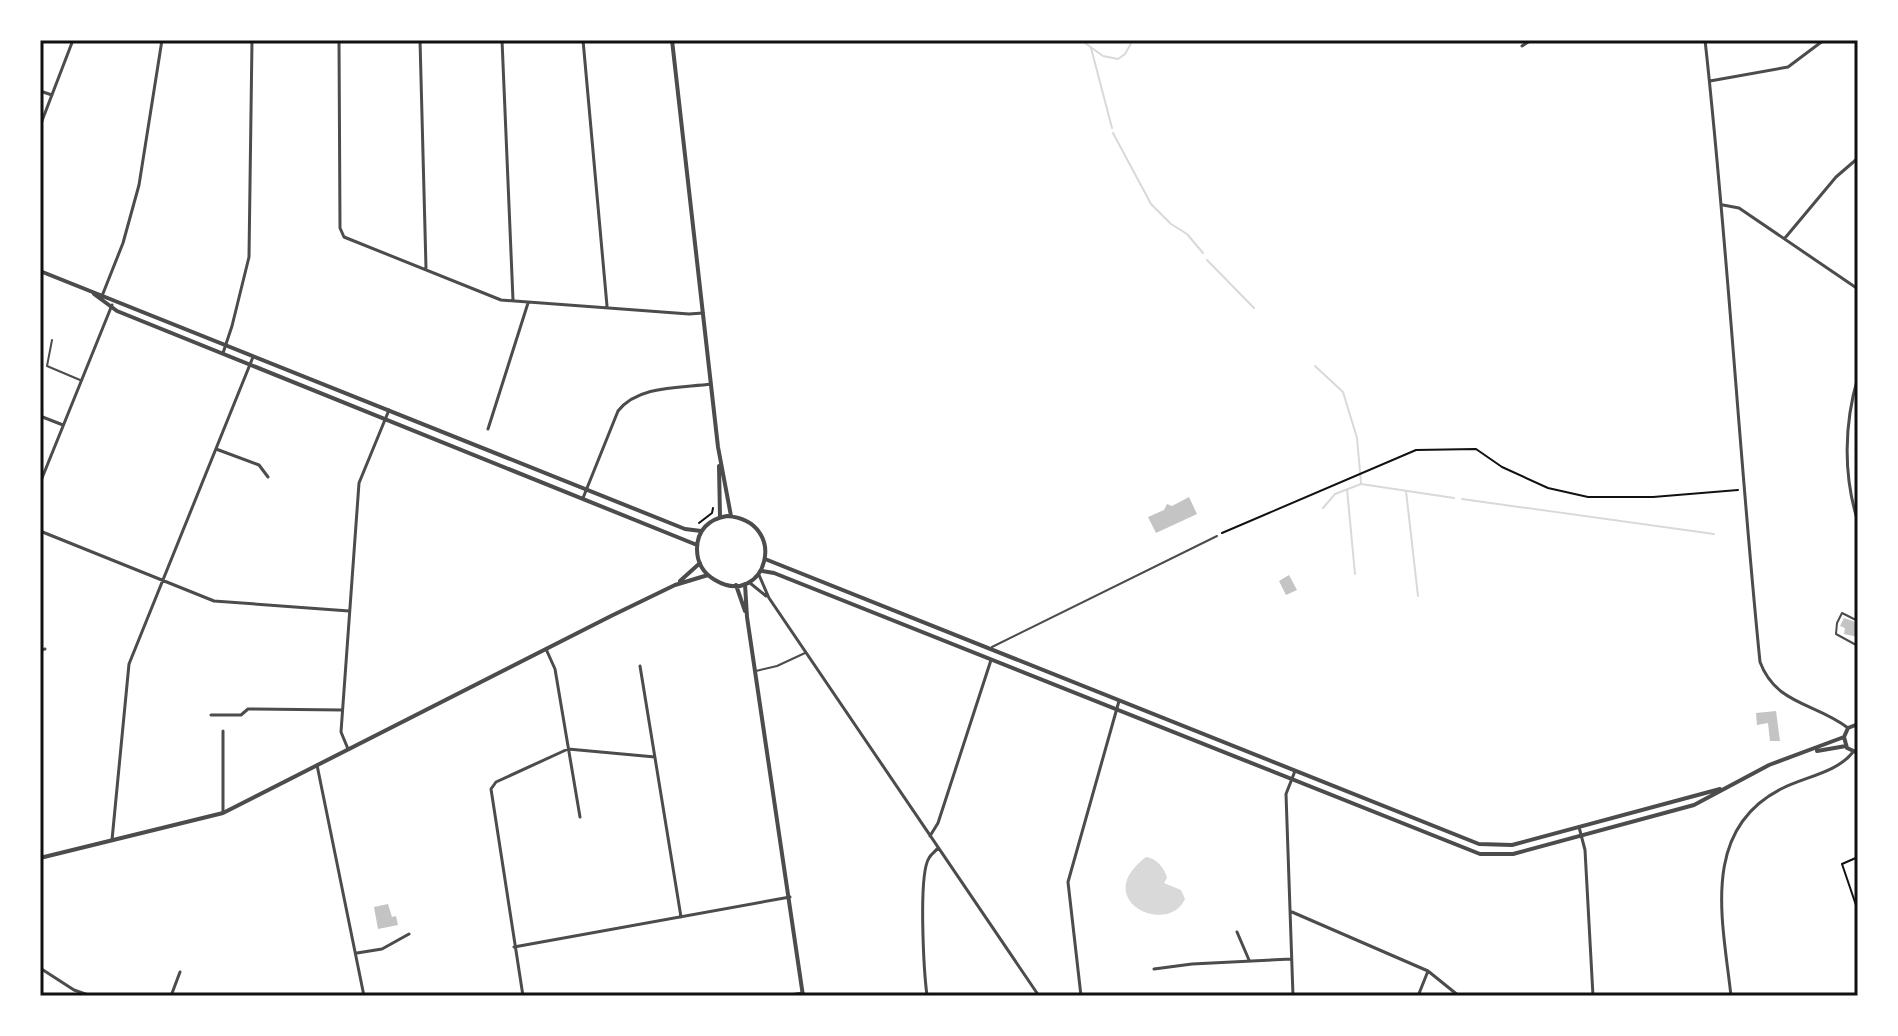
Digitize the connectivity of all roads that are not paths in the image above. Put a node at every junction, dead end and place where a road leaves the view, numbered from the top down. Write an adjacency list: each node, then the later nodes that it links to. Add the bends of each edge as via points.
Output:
1 (73, 40): 15 (street)
2 (162, 40): 23 (street, via 139,185)
3 (252, 40): 31 (street, via 249,257)
4 (339, 40): 20 (street, via 340,228 349,241)
5 (420, 40): 20 (street)
6 (502, 40): 25 (street)
7 (583, 40): 27 (street)
8 (672, 40): 29 (street)
9 (1531, 40): 12 (street)
10 (1705, 40): 13 (street)
11 (1824, 40): 13 (street, via 1788,67)
12 (1522, 46)
13 (1709, 81): 18 (street)
14 (40, 91): 15 (street)
15 (52, 95): 16 (street)
16 (40, 126)
17 (1858, 158): 19 (street)
18 (1722, 205): 19 (street, via 1739,208); 83 (street, via 1760,662 1779,692)
19 (1784, 239): 22 (street)
20 (426, 270): 25 (street)
21 (40, 271): 23 (street)
22 (1858, 289)
23 (101, 298): 24 (street); 28 (street)
24 (114, 300): 28 (street); 31 (street)
25 (513, 301): 26 (street)
26 (528, 303): 27 (street); 39 (street)
27 (607, 306): 29 (street)
28 (111, 307): 32 (street); 36 (street)
29 (703, 313): 37 (street)
30 (52, 340): 36 (lane, via 47,366)
31 (226, 345): 32 (street); 33 (street)
32 (222, 353): 34 (street)
33 (253, 356): 34 (street); 38 (street)
34 (250, 364): 42 (street); 46 (street)
35 (1858, 377): 53 (street, via 1847,446)
36 (81, 381): 43 (street)
37 (711, 384): 45 (street); 49 (street, via 628,400 618,411)
38 (389, 410): 42 (street); 49 (street)
39 (493, 415): 41 (street); 44 (street)
40 (40, 416): 43 (street)
41 (502, 417)
42 (385, 418): 50 (street); 67 (street, via 359,483)
43 (63, 425): 48 (street)
44 (488, 429)
45 (718, 447): 51 (street); 52 (street)
46 (216, 449): 47 (street, via 259,465); 62 (street)
47 (268, 477)
48 (40, 483)
49 (587, 489): 50 (street); 55 (street)
50 (583, 498): 57 (street)
51 (731, 516): 52 (street); 58 (street, via 758,530)
52 (720, 517): 55 (street)
53 (1858, 522)
54 (40, 531): 62 (street)
55 (701, 531): 57 (street)
56 (1217, 536): 72 (lane)
57 (697, 545): 59 (street)
58 (765, 559): 60 (street); 72 (street)
59 (700, 563): 61 (street); 64 (street)
60 (760, 573): 63 (street); 66 (street); 74 (street)
61 (708, 575): 64 (street); 65 (street)
62 (163, 580): 67 (street, via 214,601); 101 (street, via 127,672)
63 (747, 583): 65 (street); 66 (street); 68 (street)
64 (675, 585): 71 (street)
65 (736, 585): 68 (street)
66 (769, 598): 73 (street)
67 (349, 611): 79 (street)
68 (747, 617): 77 (street)
69 (1858, 621): 70 (lane, via 1842,613 1836,634)
70 (1858, 646)
71 (546, 649): 87 (street); 88 (street, via 555,669)
72 (988, 649): 74 (lane); 78 (street)
73 (806, 653): 77 (lane); 99 (street)
74 (977, 654): 75 (street)
75 (991, 660): 80 (street); 99 (street)
76 (640, 666): 91 (street)
77 (756, 671): 104 (street)
78 (1119, 701): 80 (street); 93 (street)
79 (342, 710): 81 (street, via 248,709 241,715); 87 (street, via 341,732)
80 (1117, 710): 94 (street); 125 (street, via 1068,882)
81 (211, 715)
82 (1858, 724): 83 (street)
83 (1848, 728): 85 (street)
84 (223, 731): 96 (street)
85 (1844, 737): 86 (street); 89 (street)
86 (1846, 746): 89 (street); 90 (street)
87 (348, 749): 92 (street)
88 (568, 749): 91 (street); 97 (street); 109 (street, via 491,789)
89 (1810, 751): 95 (street)
90 (1856, 753): 130 (street, via 1765,799 1730,845 1721,883)
91 (655, 757): 106 (street)
92 (317, 765): 96 (street); 110 (street)
93 (1295, 771): 94 (street); 98 (street, via 1485,845 1512,845)
94 (1292, 780): 100 (street, via 1480,854 1513,854); 105 (street, via 1286,794)
95 (1726, 787): 98 (street); 100 (street, via 1694,805)
96 (223, 813): 101 (street)
97 (580, 817)
98 (1579, 827): 100 (street)
99 (930, 836): 102 (street)
100 (1582, 836): 129 (street)
101 (112, 840): 103 (street)
102 (938, 848): 123 (street, via 927,859 925,883); 124 (street)
103 (40, 858)
104 (790, 897): 106 (street); 117 (street)
105 (1290, 912): 111 (street); 115 (street)
106 (681, 917): 109 (street)
107 (1237, 932): 112 (street)
108 (409, 934): 110 (street, via 382,949)
109 (514, 947): 121 (street)
110 (356, 953): 120 (street)
111 (1291, 959): 112 (street); 126 (street)
112 (1249, 960): 114 (street)
113 (40, 968): 118 (street)
114 (1154, 969)
115 (1428, 971): 127 (street); 128 (street)
116 (180, 972): 119 (street)
117 (803, 995): 122 (street)
118 (91, 996)
119 (171, 996)
120 (364, 996)
121 (523, 996)
122 (783, 996)
123 (927, 996)
124 (1039, 996)
125 (1081, 996)
126 (1293, 996)
127 (1418, 996)
128 (1459, 996)
129 (1593, 996)
130 (1731, 996)

